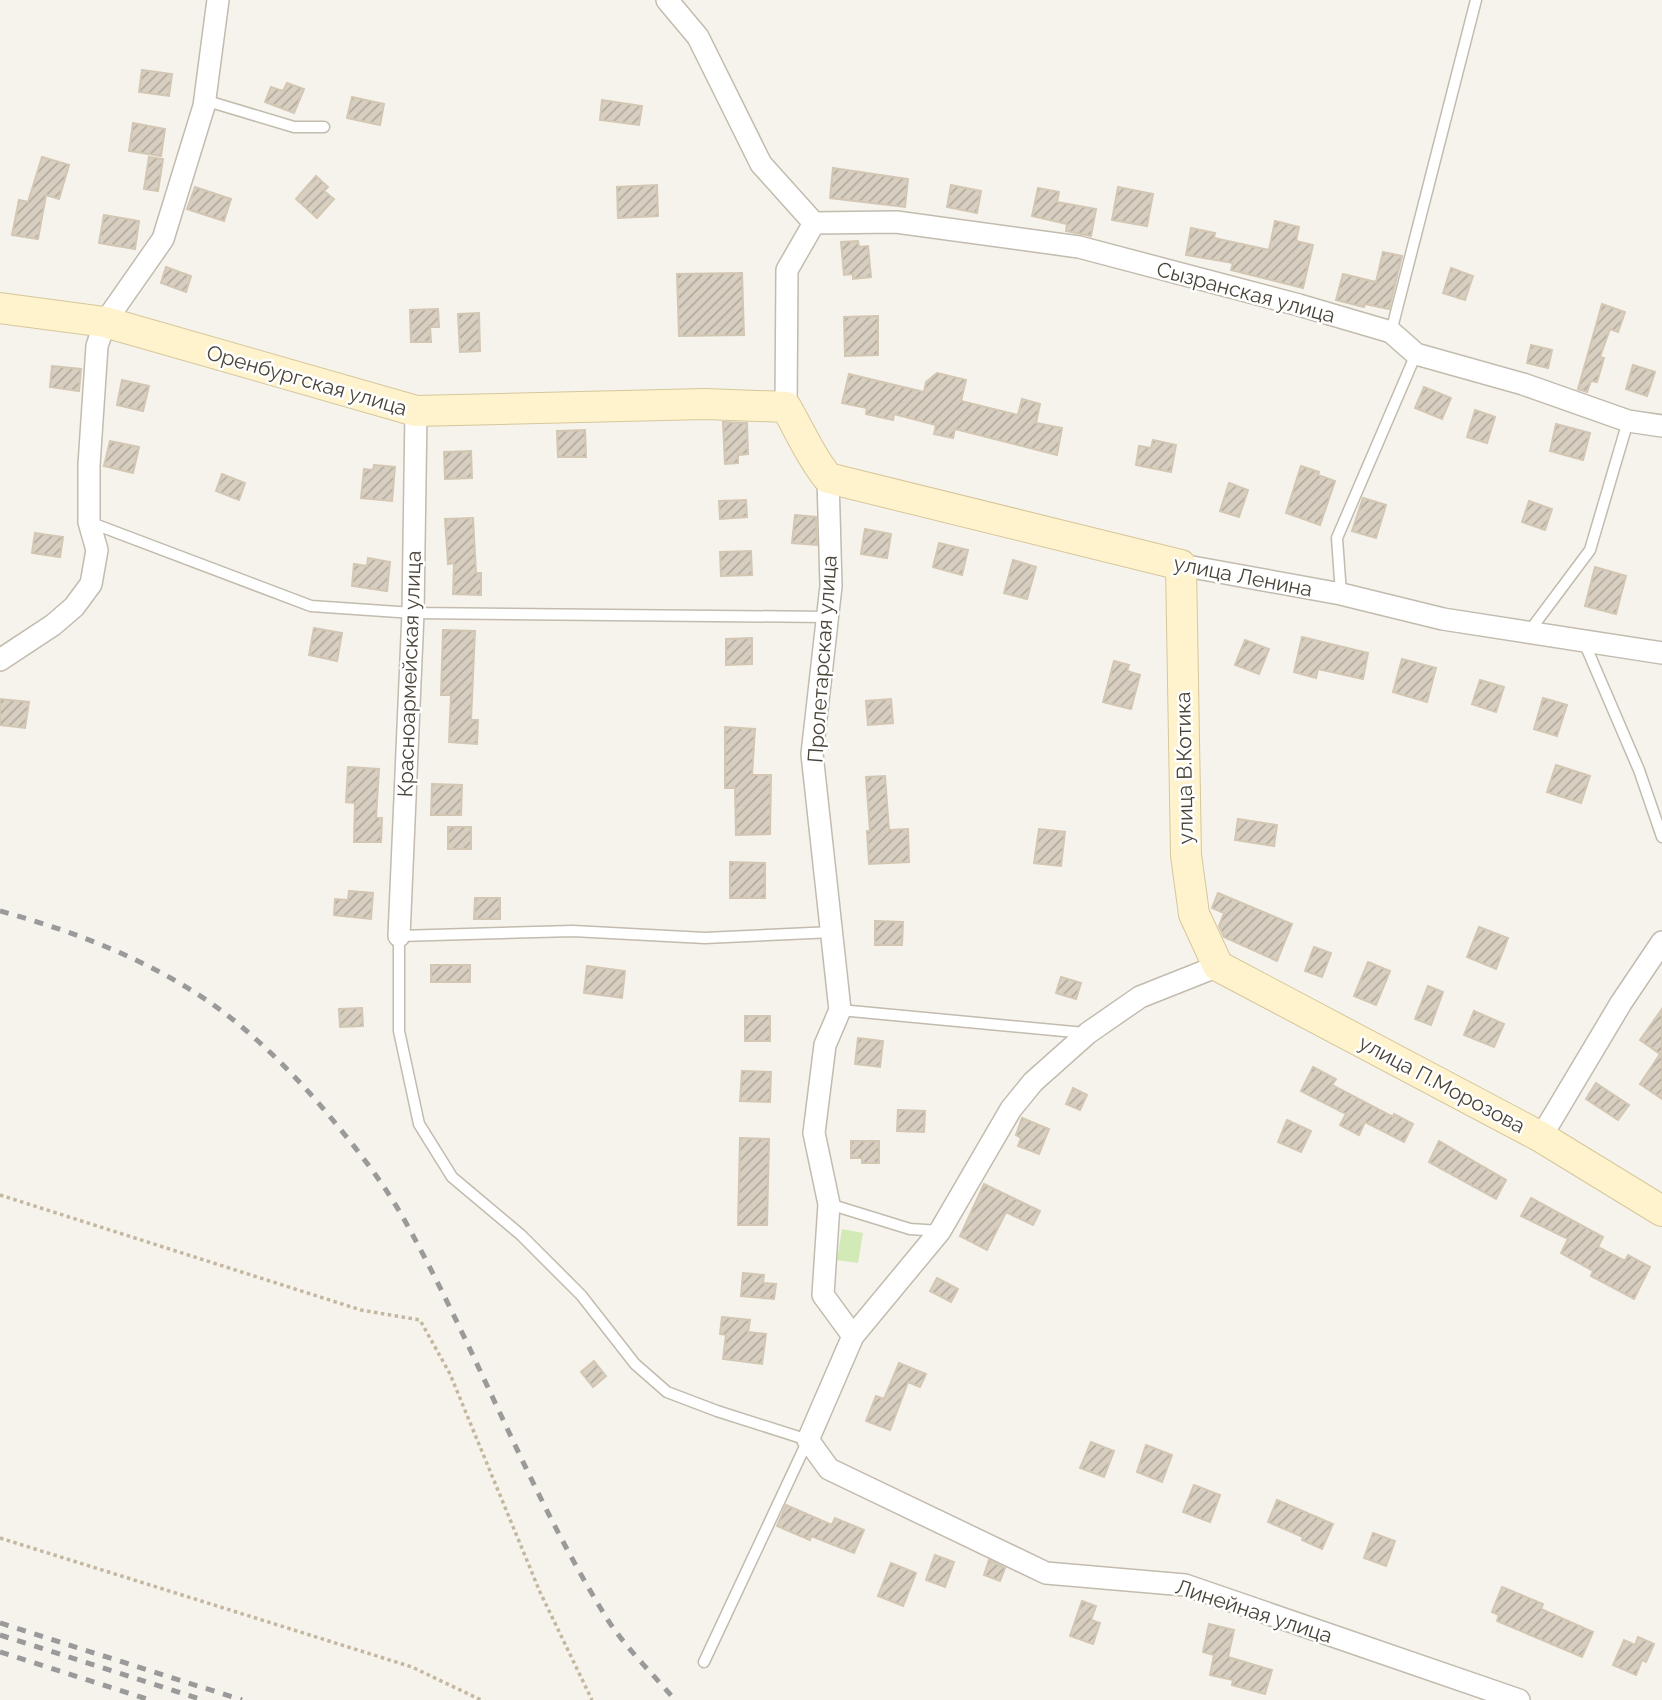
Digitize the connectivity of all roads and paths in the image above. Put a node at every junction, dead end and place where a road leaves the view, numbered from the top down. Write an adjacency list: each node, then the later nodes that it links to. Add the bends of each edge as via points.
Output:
1 (218, 0): 4 (street)
2 (667, 0): 6 (street, via 698,37 761,164)
3 (1476, 0): 9 (lane)
4 (204, 100): 5 (lane, via 294,127); 8 (street, via 163,239)
5 (324, 127)
6 (814, 223): 9 (street, Сызранская улица, via 896,222 1079,247); 11 (street, via 787,270)
7 (0, 308): 8 (street, Оренбургская улица)
8 (105, 322): 12 (street, Оренбургская улица); 16 (street, via 97,346)
9 (1391, 332): 10 (street, Сызранская улица)
10 (1416, 354): 13 (street, Сызранская улица, via 1523,384); 18 (lane, via 1337,538)
11 (786, 407): 12 (street, Оренбургская улица, via 705,404); 15 (street, via 811,458)
12 (416, 411): 19 (street, Красноармейская улица)
13 (1628, 421): 14 (street, Сызранская улица); 21 (lane, via 1590,550)
14 (1662, 426)
15 (828, 478): 17 (street, улица Ленина); 20 (street, Пролетарская улица, via 831,586)
16 (89, 522): 19 (lane, via 311,606); 24 (street, via 97,550 91,584 53,625)
17 (1181, 565): 18 (street, улица Ленина); 29 (street, улица В.Котика, via 1186,855 1194,914)
18 (1341, 594): 21 (street, улица Ленина, via 1443,619)
19 (413, 613): 20 (lane); 27 (street, Красноармейская улица)
20 (827, 617): 26 (street, Пролетарская улица, via 812,754)
21 (1528, 633): 22 (street, улица Ленина)
22 (1584, 641): 23 (street, улица Ленина); 25 (lane)
23 (1662, 653)
24 (0, 660)
25 (1662, 837)
26 (833, 932): 27 (lane, via 705,938 573,931); 30 (street, Пролетарская улица)
27 (399, 936): 38 (lane, via 399,1031 419,1124 452,1177 521,1234 581,1295 635,1364 667,1392)
28 (1662, 942): 32 (street)
29 (1218, 966): 31 (street, via 1140,998); 32 (street, улица П.Морозова)
30 (840, 1010): 31 (lane); 34 (street, Пролетарская улица, via 825,1045 814,1133)
31 (1088, 1033): 36 (street, via 1032,1082 1011,1109)
32 (1541, 1137): 35 (street, улица П.Морозова)
33 (0, 1195): 42 (path, via 361,1310 420,1321 450,1374 540,1592)
34 (829, 1204): 36 (lane, via 910,1229); 37 (street, Пролетарская улица, via 823,1295)
35 (1662, 1211)
36 (940, 1231): 37 (street)
37 (853, 1336): 38 (street)
38 (808, 1440): 40 (lane); 43 (street, Линейная улица, via 829,1469 1046,1573 1185,1586)
39 (0, 1538): 41 (path, via 412,1667)
40 (704, 1662)
41 (481, 1700)
42 (592, 1700)
43 (1519, 1700)

